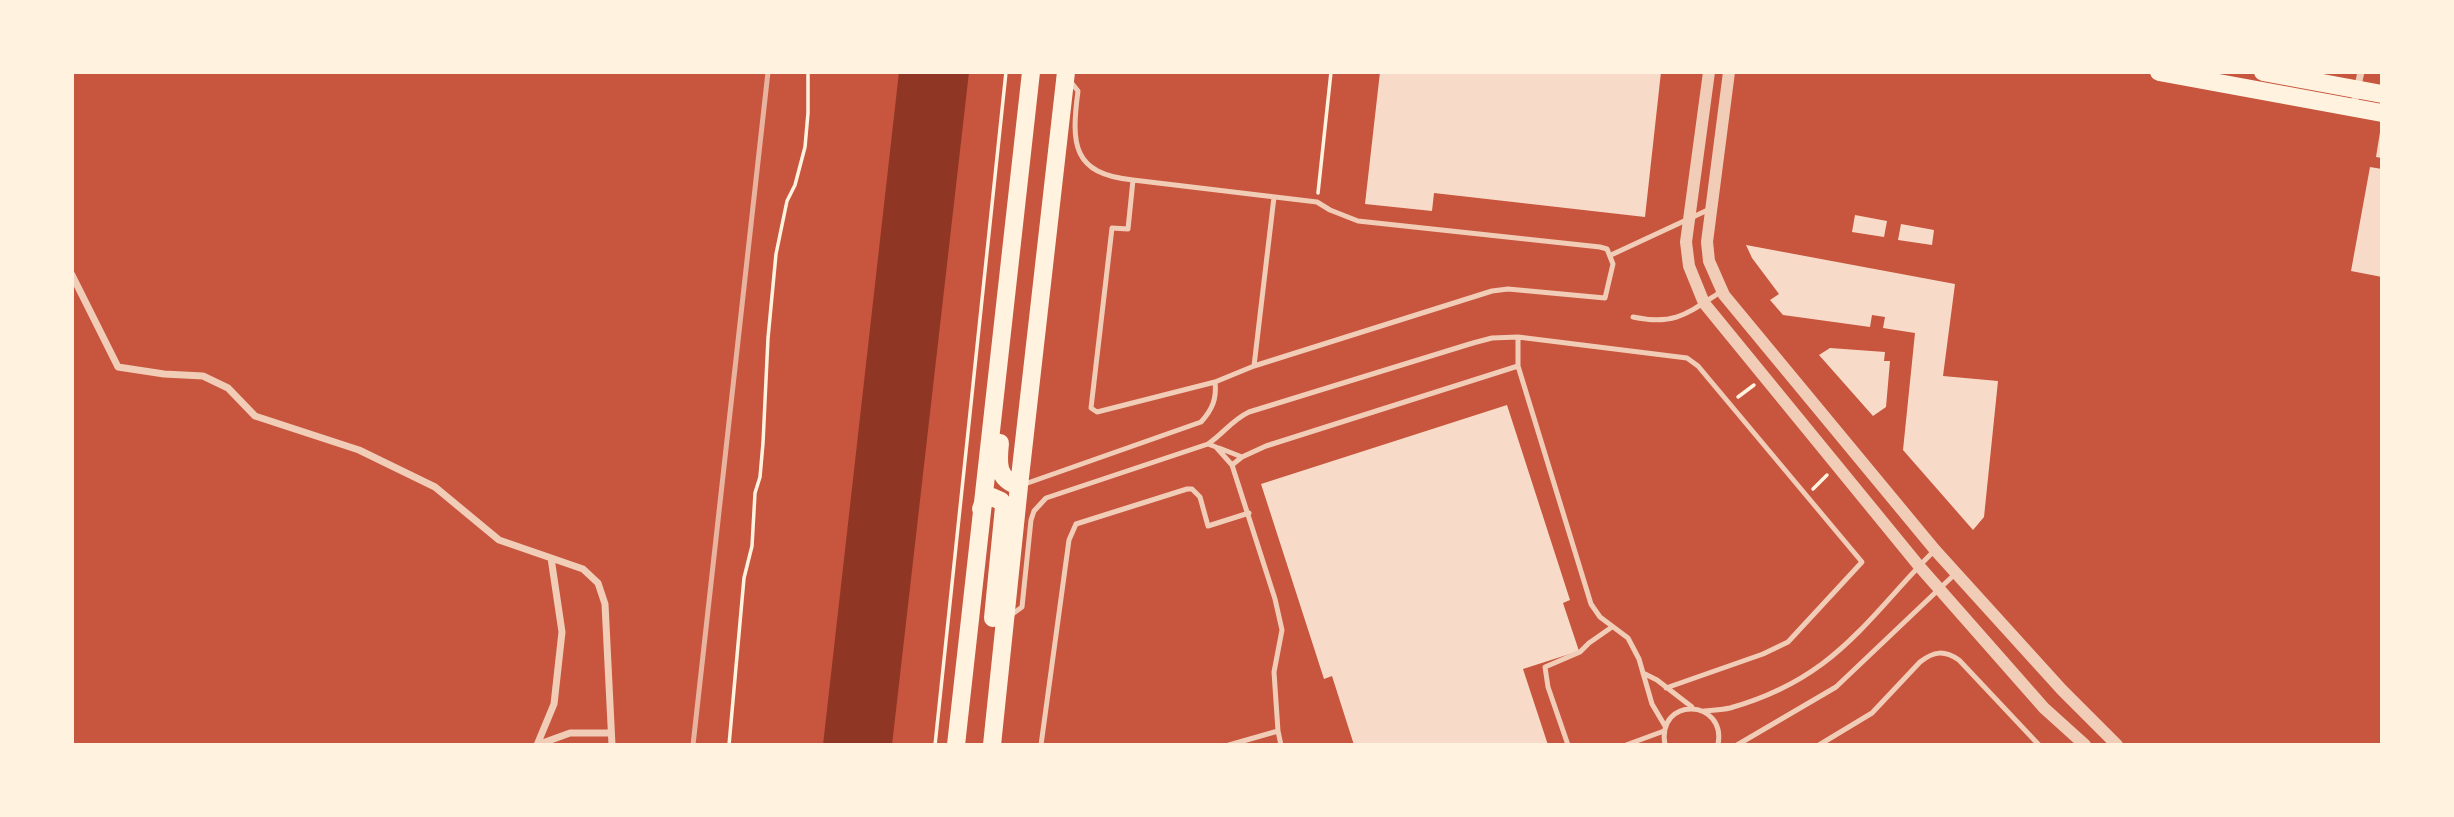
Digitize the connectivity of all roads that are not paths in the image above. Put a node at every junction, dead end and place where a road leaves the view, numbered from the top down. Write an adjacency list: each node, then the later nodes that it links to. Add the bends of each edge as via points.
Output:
1 (1031, 72): 14 (main road)
2 (1709, 72): 15 (street)
3 (1729, 72): 13 (street)
4 (2159, 72): 9 (main road)
5 (2263, 72): 7 (main road)
6 (1066, 74): 11 (lane, via 1078,91 1073,124 1079,153 1101,174); 29 (main road)
7 (2359, 80): 8 (main road); 9 (street)
8 (2382, 94)
9 (2353, 108): 10 (main road)
10 (2382, 113)
11 (1133, 180): 12 (lane); 24 (lane, via 1128,229 1112,228 1091,408 1097,412)
12 (1274, 197): 16 (lane, via 1317,202 1358,221 1600,247); 22 (lane)
13 (1710, 209): 15 (lane); 18 (street, via 1709,261)
14 (1015, 218): 29 (main road, via 1023,240 998,461 1006,480); 30 (main road)
15 (1689, 218): 16 (lane); 19 (street, via 1689,266)
16 (1611, 255): 22 (lane, via 1605,299 1492,291)
17 (72, 275): 33 (street, via 118,367 203,376 228,388 255,416 370,455 435,487 499,540)
18 (1722, 292): 19 (lane); 32 (street)
19 (1704, 303): 20 (lane, via 1668,321); 34 (street)
20 (1633, 317)
21 (1518, 337): 23 (lane); 25 (lane, via 1482,341 1250,412); 40 (lane, via 1687,358 1862,562 1782,645)
22 (1254, 366): 24 (lane)
23 (1518, 366): 27 (lane); 38 (lane, via 1591,604)
24 (1215, 382): 29 (lane, via 1214,402 1201,422)
25 (1208, 444): 26 (lane); 37 (lane, via 1054,494 1039,504 1031,520 1021,607)
26 (1216, 447): 27 (lane); 28 (lane)
27 (1242, 457): 28 (lane)
28 (1232, 465): 31 (lane)
29 (1019, 486): 37 (main road)
30 (981, 509): 43 (main road, via 992,497 1004,507 986,693); 49 (main road)
31 (1249, 513): 45 (lane, via 1282,630 1274,672); 51 (lane, via 1208,526 1200,496 1187,489 1076,524 1069,540)
32 (1935, 550): 34 (lane); 35 (street)
33 (551, 558): 46 (street, via 583,569 598,583 606,604); 47 (street, via 562,632 554,704)
34 (1919, 566): 36 (street); 42 (lane, via 1821,665 1759,698)
35 (1956, 573): 36 (lane); 62 (street)
36 (1940, 589): 58 (lane, via 1836,687); 61 (street, via 2044,708)
37 (1005, 619): 43 (main road)
38 (1612, 627): 39 (lane, via 1628,638); 54 (lane, via 1580,652 1545,667)
39 (1643, 673): 40 (lane); 44 (lane)
40 (1666, 688): 41 (lane)
41 (1694, 708): 42 (lane); 44 (lane, via 1674,714)
42 (1704, 711): 57 (lane, via 1717,727)
43 (995, 713): 50 (main road)
44 (1664, 729): 55 (lane); 56 (lane)
45 (1278, 731): 52 (lane); 53 (lane)
46 (610, 733): 47 (street, via 570,733); 48 (street)
47 (537, 745)
48 (612, 745)
49 (956, 745)
50 (992, 745)
51 (1041, 745)
52 (1230, 745)
53 (1281, 745)
54 (1568, 745)
55 (1626, 745)
56 (1665, 745)
57 (1718, 745)
58 (1737, 745)
59 (1819, 745): 60 (lane, via 1872,713 1920,662 1939,652 1959,660)
60 (2039, 745)
61 (2085, 745)
62 (2117, 745)

